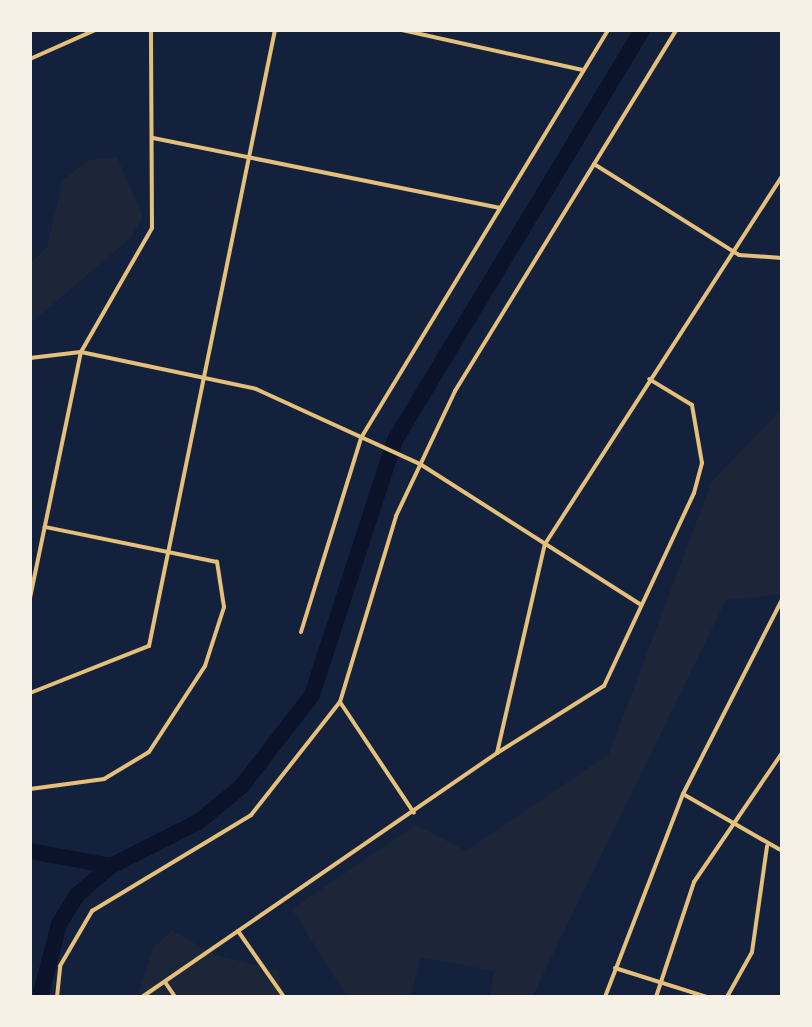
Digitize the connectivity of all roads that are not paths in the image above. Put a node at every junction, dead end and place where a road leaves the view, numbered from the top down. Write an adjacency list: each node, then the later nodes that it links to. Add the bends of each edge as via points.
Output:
1 (95, 30): 7 (street)
2 (151, 30): 9 (street)
3 (275, 30): 10 (street)
4 (402, 30): 8 (street)
5 (608, 30): 8 (street)
6 (676, 30): 11 (street)
7 (30, 59)
8 (583, 70): 13 (street)
9 (153, 138): 10 (street); 16 (street, via 152,228)
10 (249, 157): 13 (street); 18 (street)
11 (594, 164): 14 (street); 21 (street, via 455,391)
12 (782, 176): 14 (street)
13 (499, 208): 20 (street)
14 (733, 250): 15 (street); 19 (street)
15 (782, 258)
16 (81, 352): 17 (street); 18 (street); 22 (street)
17 (30, 358)
18 (204, 377): 20 (street, via 256,389); 24 (street)
19 (649, 379): 23 (street); 27 (street, via 692,405 702,463)
20 (363, 439): 21 (street); 28 (street)
21 (418, 463): 23 (street); 30 (street, via 396,516)
22 (45, 527): 24 (street); 25 (street)
23 (545, 544): 27 (street); 31 (street)
24 (168, 552): 29 (street, via 144,651); 33 (street, via 217,562 222,569 221,622 205,666 149,752 130,767 104,779)
25 (30, 598)
26 (782, 600): 34 (street)
27 (641, 605): 31 (street, via 604,686)
28 (301, 632)
29 (30, 693)
30 (340, 702): 35 (street); 43 (street, via 251,815 92,911 60,966)
31 (497, 753): 35 (street)
32 (782, 753): 36 (street)
33 (30, 789)
34 (683, 794): 36 (street); 40 (street)
35 (414, 813): 39 (street)
36 (735, 825): 37 (street); 42 (street, via 694,882)
37 (767, 846): 38 (street); 50 (street, via 752,952)
38 (782, 851)
39 (238, 931): 41 (street); 46 (street)
40 (615, 968): 42 (street); 47 (street)
41 (164, 982): 44 (street); 45 (street)
42 (661, 982): 48 (street); 49 (street)
43 (57, 997)
44 (142, 997)
45 (175, 997)
46 (284, 997)
47 (605, 997)
48 (656, 997)
49 (707, 997)
50 (727, 997)

